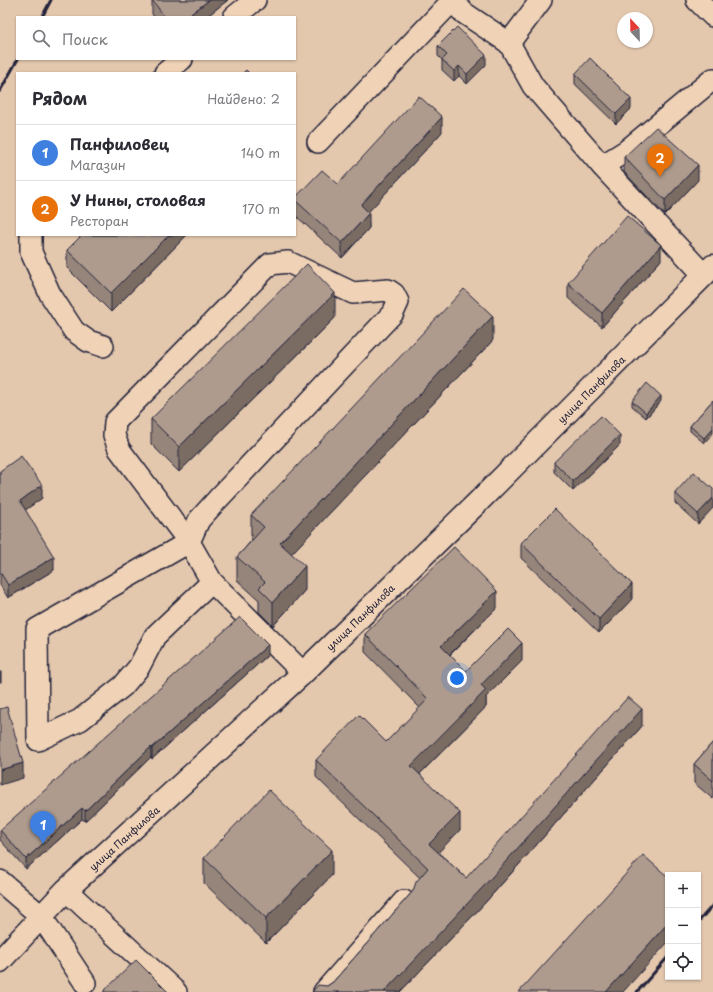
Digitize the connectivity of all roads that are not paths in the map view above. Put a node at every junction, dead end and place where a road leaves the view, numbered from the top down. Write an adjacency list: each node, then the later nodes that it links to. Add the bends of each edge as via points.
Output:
1 (255, 0): 5 (lane)
2 (541, 0): 7 (lane)
3 (697, 0): 6 (lane)
4 (451, 1): 7 (lane, via 464,13); 11 (lane)
5 (235, 16)
6 (713, 16)
7 (509, 43): 12 (lane, via 533,86)
8 (181, 60): 9 (lane)
9 (166, 72)
10 (713, 79): 12 (lane, via 626,151)
11 (318, 142)
12 (602, 166): 14 (lane)
13 (31, 236): 15 (lane, via 31,252 50,294 74,331 88,341)
14 (708, 270): 18 (main road, улица Панфилова)
15 (103, 346)
16 (189, 542): 16 (lane, via 118,449 114,435 115,422 270,264 288,262 353,293 388,290 394,294 398,302 394,313 199,520); 17 (lane); 17 (lane, via 37,629 38,740 80,720 123,686 139,667 155,636)
17 (212, 582): 18 (lane)
18 (303, 674): 20 (main road, улица Панфилова)
19 (0, 881): 22 (lane)
20 (66, 890): 22 (main road, улица Панфилова); 25 (lane)
21 (404, 900): 26 (lane)
22 (41, 916): 23 (main road, улица Панфилова); 24 (lane)
23 (0, 961)
24 (85, 983)
25 (176, 992)
26 (324, 992)

